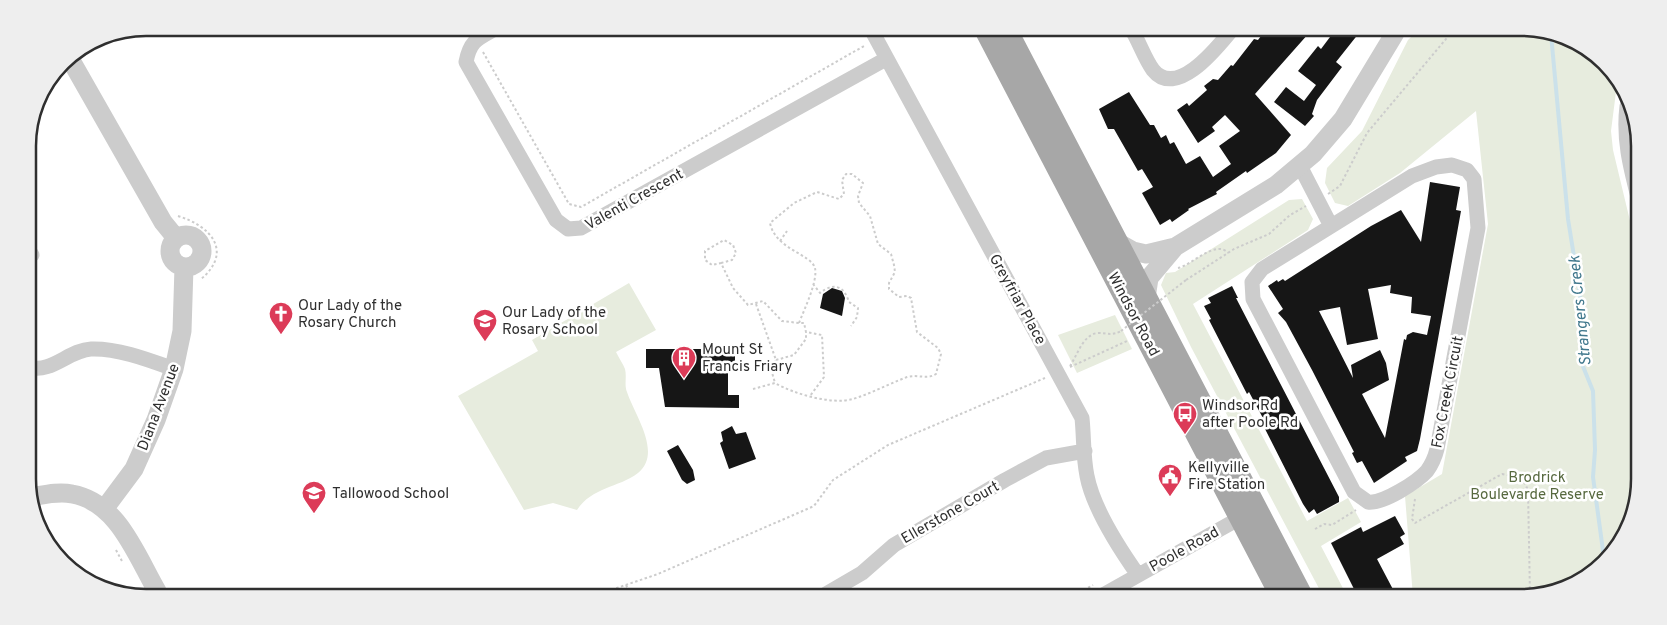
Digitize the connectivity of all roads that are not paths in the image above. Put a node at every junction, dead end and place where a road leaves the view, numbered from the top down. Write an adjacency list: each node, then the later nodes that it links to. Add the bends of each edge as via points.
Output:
1 (484, 36): 10 (street, Valenti Crescent, via 469,48 466,62 556,220 568,229 581,228)
2 (874, 36): 10 (street, Greyfriar Place)
3 (989, 36): 24 (main road, Windsor Road)
4 (1010, 36): 15 (main road, Windsor Road)
5 (1135, 36): 6 (street, via 1153,70 1169,79 1187,74)
6 (1226, 36)
7 (1380, 36): 9 (street)
8 (1394, 36): 9 (street)
9 (1378, 58): 12 (street, via 1343,119)
10 (886, 59): 21 (street, Greyfriar Place, via 1082,418)
11 (73, 65): 14 (street, via 163,222)
12 (1300, 166): 13 (street); 16 (street, via 1256,198)
13 (1331, 226): 13 (street, Fox Creek Circuit, via 1257,272 1251,294 1354,492 1373,503 1413,482 1428,470 1435,456 1478,228 1474,179 1458,165 1424,170)
14 (176, 238): 17 (street, via 170,247 172,258); 17 (street, via 191,236 201,247 198,262)
15 (1117, 242): 16 (street, via 1146,254); 18 (main road, Windsor Road)
16 (1175, 247): 18 (street, via 1148,278)
17 (184, 267): 20 (street, Diana Avenue, via 182,331)
18 (1146, 298): 30 (main road, Windsor Road)
19 (36, 367): 20 (street, via 46,367 74,352 92,349 146,359)
20 (174, 369): 23 (street, Diana Avenue, via 134,468)
21 (1085, 451): 25 (street, Greyfriar Place, via 1087,476 1094,499); 27 (street, Ellerstone Court, via 1046,458 1005,480 894,545 862,573)
22 (38, 496): 23 (street, via 72,494)
23 (104, 508): 26 (street, via 115,519)
24 (1240, 518): 25 (street, Poole Road); 29 (main road, Windsor Road)
25 (1138, 575): 28 (street, Poole Road)
26 (155, 589)
27 (835, 589)
28 (1115, 589)
29 (1277, 589)
30 (1298, 589)

